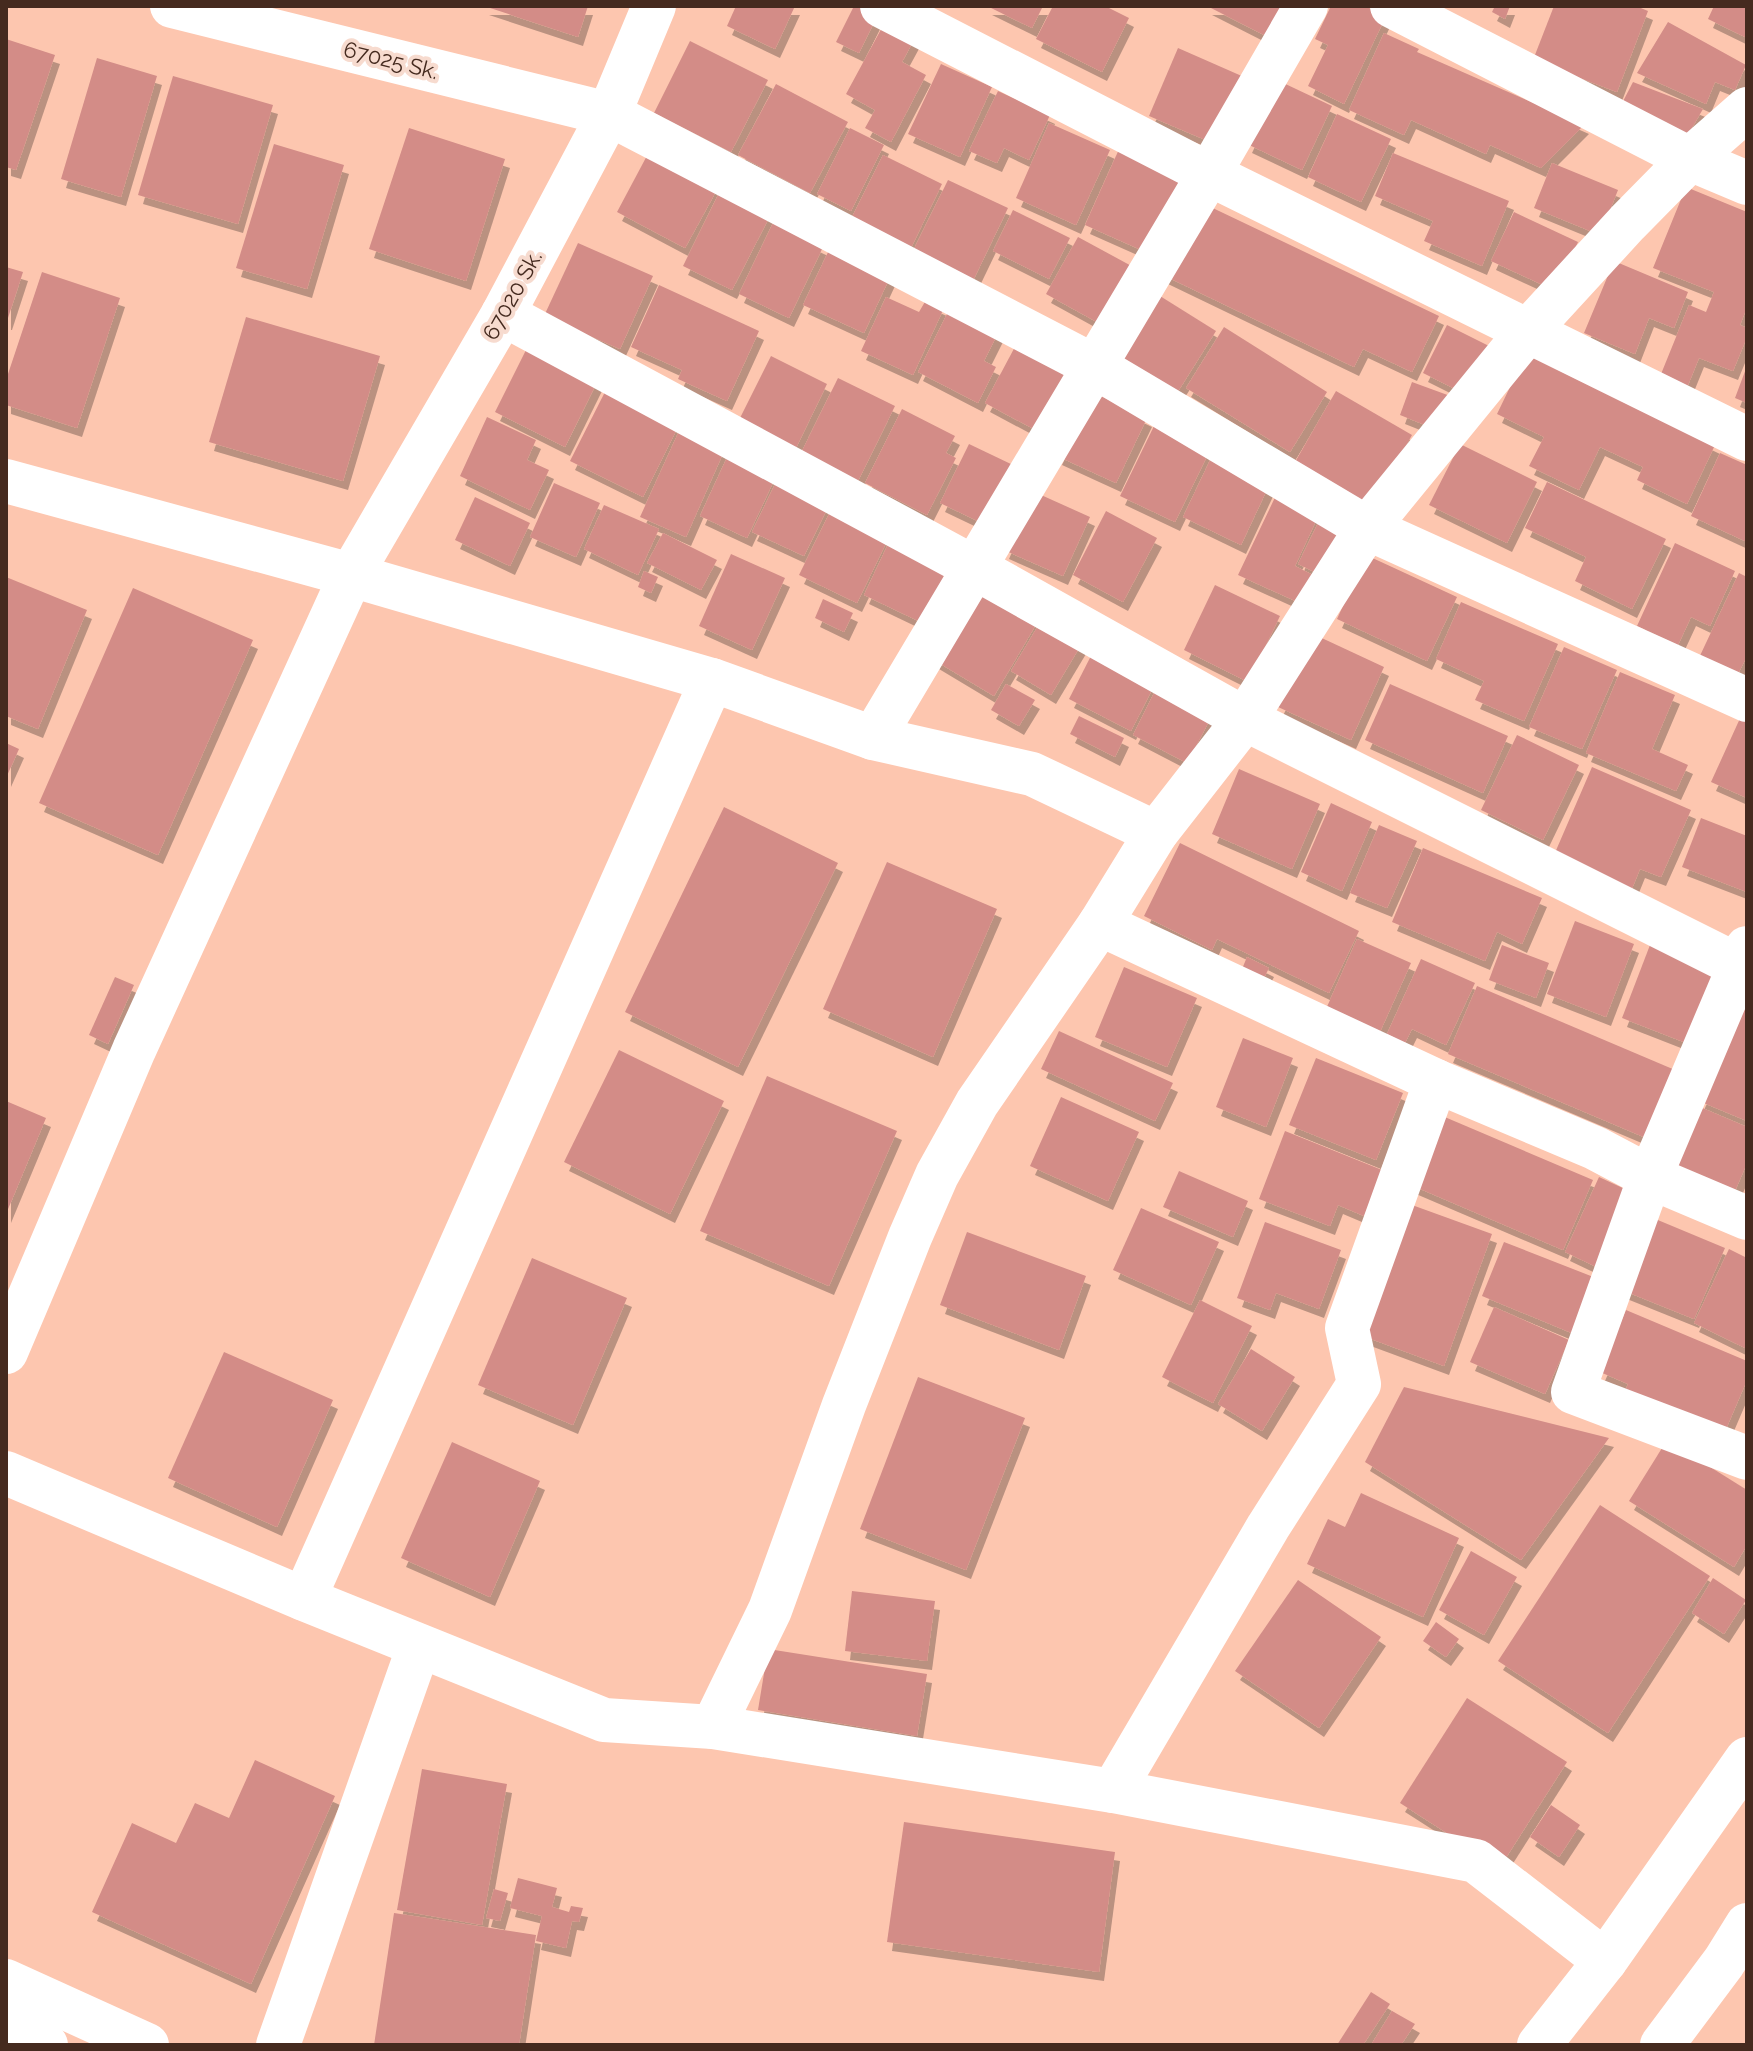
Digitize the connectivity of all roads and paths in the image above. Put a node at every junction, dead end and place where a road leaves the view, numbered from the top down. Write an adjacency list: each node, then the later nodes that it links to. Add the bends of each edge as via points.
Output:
1 (172, 6): 7 (street, 67025 Sk.)
2 (654, 6): 7 (street, 67020 Sk.)
3 (882, 6): 9 (street)
4 (1306, 6): 9 (street)
5 (1392, 6): 8 (street)
6 (1747, 109): 8 (street)
7 (609, 114): 11 (street, 67020 Sk.); 13 (street, 67025 Sk.)
8 (1690, 159): 10 (street); 12 (street)
9 (1209, 174): 12 (street); 13 (street)
10 (1747, 183)
11 (503, 314): 17 (street); 18 (street, 67020 Sk.)
12 (1527, 332): 14 (street); 16 (street)
13 (1094, 366): 16 (street, 67025 Sk.); 17 (street)
14 (1747, 439)
15 (6, 481): 18 (street)
16 (1367, 528): 20 (street, 67025 Sk.); 21 (street)
17 (975, 568): 21 (street); 22 (street)
18 (351, 575): 19 (street); 29 (street, 67020 Sk., via 134,1050)
19 (712, 680): 22 (street); 32 (street)
20 (1747, 700)
21 (1245, 719): 23 (street); 25 (street)
22 (873, 738): 23 (street, via 1032,774)
23 (1156, 833): 24 (street)
24 (1100, 924): 26 (street); 34 (street, via 977,1103 937,1175 844,1405 770,1610)
25 (1744, 962): 27 (street)
26 (1436, 1081): 27 (street); 36 (street, via 1347,1328 1359,1384)
27 (1650, 1177): 28 (street); 30 (street, via 1573,1392)
28 (1747, 1218)
29 (6, 1352)
30 (1747, 1458)
31 (6, 1473): 32 (street)
32 (304, 1599): 33 (street)
33 (419, 1646): 34 (street, via 604,1720); 44 (street)
34 (713, 1727): 36 (street)
35 (1747, 1759): 38 (street)
36 (1113, 1791): 38 (street, via 1476,1861)
37 (1747, 1925): 39 (street)
38 (1605, 1961): 45 (street)
39 (1735, 1968): 46 (street)
40 (6, 1981): 43 (street)
41 (6, 2027): 42 (street)
42 (46, 2045)
43 (147, 2045)
44 (278, 2045)
45 (1539, 2045)
46 (1662, 2045)

